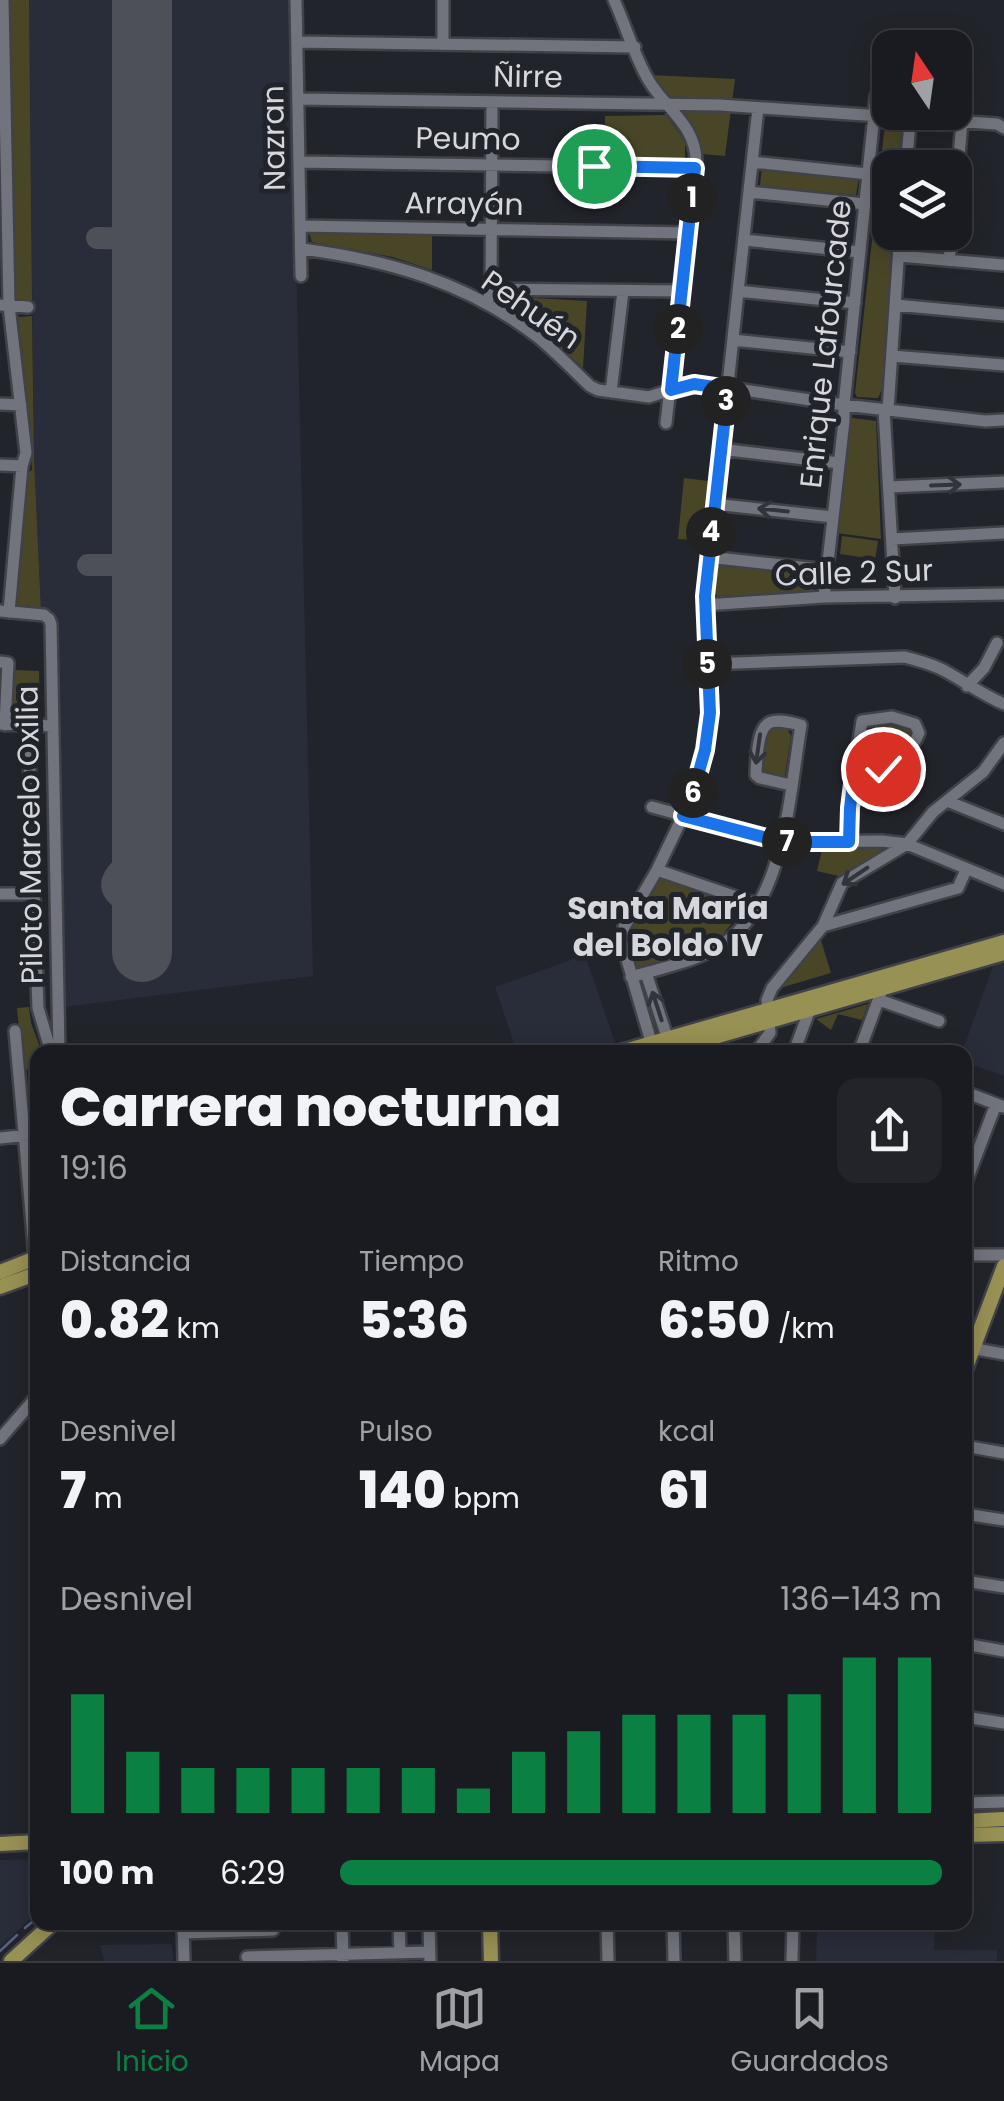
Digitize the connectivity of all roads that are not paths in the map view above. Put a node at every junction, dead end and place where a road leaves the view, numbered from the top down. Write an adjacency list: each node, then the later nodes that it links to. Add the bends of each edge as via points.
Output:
1 (4, 0): 5 (street)
2 (296, 0): 6 (street, Nazran)
3 (444, 0): 7 (street)
4 (614, 0): 8 (street)
5 (2, 26): 9 (street)
6 (297, 42): 7 (street); 10 (street, Nazran)
7 (443, 44): 8 (street)
8 (634, 47): 12 (street)
9 (3, 87): 27 (street)
10 (298, 99): 11 (street, Ñirre); 18 (street, Nazran)
11 (492, 102): 12 (street, Ñirre); 20 (street)
12 (666, 104): 13 (street, Ñirre); 21 (street, via 692,134)
13 (758, 108): 14 (street, Ñirre); 19 (street)
14 (872, 116)
15 (972, 123): 16 (street, Ñirre)
16 (1004, 128)
17 (873, 130): 22 (street, Enrique Lafourcade)
18 (299, 162): 20 (street, Peumo); 25 (street, Nazran)
19 (752, 162): 22 (street); 23 (street)
20 (493, 164): 21 (street, Peumo); 26 (street)
21 (695, 168): 28 (street)
22 (868, 174): 24 (street, Enrique Lafourcade)
23 (749, 192): 24 (street); 29 (street)
24 (865, 204): 33 (street, Enrique Lafourcade)
25 (300, 226): 26 (street, Arrayán); 30 (street, Nazran)
26 (492, 230): 28 (street, Arrayán); 38 (street)
27 (4, 232): 45 (street)
28 (688, 233): 41 (street)
29 (744, 240): 33 (street); 40 (street)
30 (302, 248): 37 (street, Nazran); 43 (street, Pehuén, via 407,269)
31 (898, 250): 34 (street)
32 (951, 250): 35 (street)
33 (860, 252): 42 (street, Enrique Lafourcade)
34 (898, 256): 35 (street); 44 (street)
35 (950, 260): 36 (street)
36 (1004, 265)
37 (301, 276)
38 (490, 289): 39 (street); 43 (street)
39 (623, 291): 41 (street); 54 (street)
40 (738, 291): 42 (street); 48 (street)
41 (682, 292): 53 (street)
42 (855, 303): 49 (street, Enrique Lafourcade)
43 (487, 304): 54 (street, Pehuén, via 538,338 590,386)
44 (895, 305): 47 (street); 50 (street)
45 (5, 306): 46 (street); 57 (street)
46 (28, 306)
47 (1004, 315)
48 (733, 340): 49 (street); 52 (street)
49 (850, 352): 56 (street, Enrique Lafourcade)
50 (892, 356): 51 (street); 58 (street)
51 (1004, 365)
52 (728, 389): 53 (street, Pehuén, via 694,384); 56 (street, Pehuén); 61 (street)
53 (671, 390): 54 (street, Pehuén, via 649,397); 60 (street)
54 (610, 392)
55 (0, 404): 57 (street)
56 (844, 405): 58 (street, Pehuén); 62 (street, Enrique Lafourcade)
57 (22, 406): 64 (street)
58 (886, 410): 59 (street, Pehuén); 66 (street)
59 (1004, 420)
60 (666, 423)
61 (720, 449): 62 (street); 67 (street)
62 (840, 463): 68 (street, Enrique Lafourcade)
63 (0, 465): 64 (street)
64 (22, 466): 77 (street)
65 (1004, 482): 66 (street, one-way to 65)
66 (889, 487): 70 (street)
67 (714, 504): 68 (street, one-way to 67); 71 (street)
68 (833, 517): 72 (street, Enrique Lafourcade)
69 (1004, 533): 70 (street)
70 (892, 540): 75 (street)
71 (708, 557): 72 (street); 76 (street)
72 (827, 570): 74 (street, Enrique Lafourcade)
73 (1004, 594): 75 (street, Calle 2 Sur)
74 (824, 597): 75 (street, Calle 2 Sur); 76 (street, Calle 2 Sur)
75 (895, 598)
76 (705, 604): 80 (street)
77 (5, 611): 85 (street, Piloto Marcelo Oxilia, via 48,617 51,624)
78 (997, 643): 81 (street)
79 (0, 662): 83 (street, via 8,663)
80 (708, 664): 81 (street, via 905,657); 92 (street, via 705,750)
81 (967, 686): 82 (street)
82 (1004, 704)
83 (3, 724): 84 (street)
84 (28, 725): 85 (street); 101 (street, Piloto Marcelo Oxilia)
85 (54, 726): 99 (street, Piloto Marcelo Oxilia)
86 (1004, 743): 87 (street)
87 (998, 761): 90 (street)
88 (853, 784): 88 (street, via 915,742 915,724 883,717 862,721); 95 (street)
89 (790, 785): 89 (street, one-way to 89, via 801,725 773,722 760,734 758,777); 94 (street)
90 (947, 801): 93 (street); 96 (street)
91 (652, 807): 92 (street)
92 (683, 816): 94 (street); 97 (street)
93 (1004, 824)
94 (782, 842): 95 (street); 103 (street)
95 (849, 842): 96 (street)
96 (906, 844): 98 (street); 104 (street, one-way to 104, via 842,883)
97 (657, 870): 103 (street); 108 (street, via 622,934)
98 (966, 870): 100 (street); 104 (street, via 958,888)
99 (57, 882): 101 (street); 115 (street, Piloto Marcelo Oxilia)
100 (1004, 884)
101 (33, 888): 102 (street); 114 (street, Piloto Marcelo Oxilia, via 38,1008)
102 (0, 894)
103 (758, 904): 107 (street, via 741,930 713,950)
104 (823, 926): 111 (street, via 772,988)
105 (1004, 942): 109 (main road)
106 (1004, 952): 109 (main road)
107 (646, 973): 108 (street); 117 (street, one-way to 107)
108 (631, 977): 116 (street)
109 (883, 988): 110 (main road); 111 (main road); 112 (street); 121 (street)
110 (810, 1008): 111 (main road); 120 (street)
111 (768, 1015): 118 (main road); 119 (street, via 770,1033)
112 (939, 1021)
113 (15, 1031): 124 (street)
114 (49, 1045)
115 (59, 1045)
116 (660, 1045)
117 (660, 1045)
118 (671, 1045)
119 (761, 1045)
120 (797, 1045)
121 (864, 1045)
122 (972, 1095): 123 (street)
123 (1000, 1106): 127 (street)
124 (30, 1128)
125 (30, 1135): 126 (street)
126 (0, 1138)
127 (972, 1149)
128 (972, 1255): 129 (street)
129 (1004, 1255)
130 (30, 1264): 133 (main road)
131 (1004, 1266): 135 (main road)
132 (30, 1267): 134 (main road)
133 (0, 1272)
134 (0, 1287)
135 (972, 1341)
136 (972, 1349): 137 (street)
137 (1004, 1354)
138 (30, 1404): 139 (street)
139 (0, 1439)
140 (972, 1447): 141 (street)
141 (1004, 1453)
142 (972, 1515): 143 (street)
143 (1004, 1520)
144 (972, 1581): 145 (street)
145 (1004, 1586)
146 (972, 1645): 147 (street)
147 (1004, 1651)
148 (972, 1718): 149 (street)
149 (1004, 1724)
150 (1004, 1802): 151 (street)
151 (972, 1803)
152 (1004, 1819): 153 (main road)
153 (972, 1821)
154 (1004, 1834): 155 (main road)
155 (972, 1835)
156 (30, 1842): 157 (main road)
157 (0, 1844)
158 (46, 1930): 177 (main road)
159 (183, 1930): 178 (street)
160 (226, 1930): 171 (street)
161 (252, 1930): 171 (street)
162 (273, 1930): 173 (street)
163 (339, 1930): 175 (street)
164 (399, 1930): 172 (street)
165 (429, 1930): 174 (street)
166 (490, 1930): 179 (main road)
167 (607, 1930): 180 (street)
168 (673, 1930): 181 (street)
169 (734, 1930): 182 (street)
170 (793, 1930): 183 (street)
171 (247, 1931): 176 (street)
172 (400, 1953): 174 (street); 175 (street)
173 (274, 1956): 175 (street); 176 (street)
174 (430, 1956)
175 (340, 1958)
176 (248, 1959)
177 (15, 1960)
178 (184, 1961)
179 (491, 1961)
180 (608, 1961)
181 (674, 1961)
182 (735, 1961)
183 (792, 1961)

